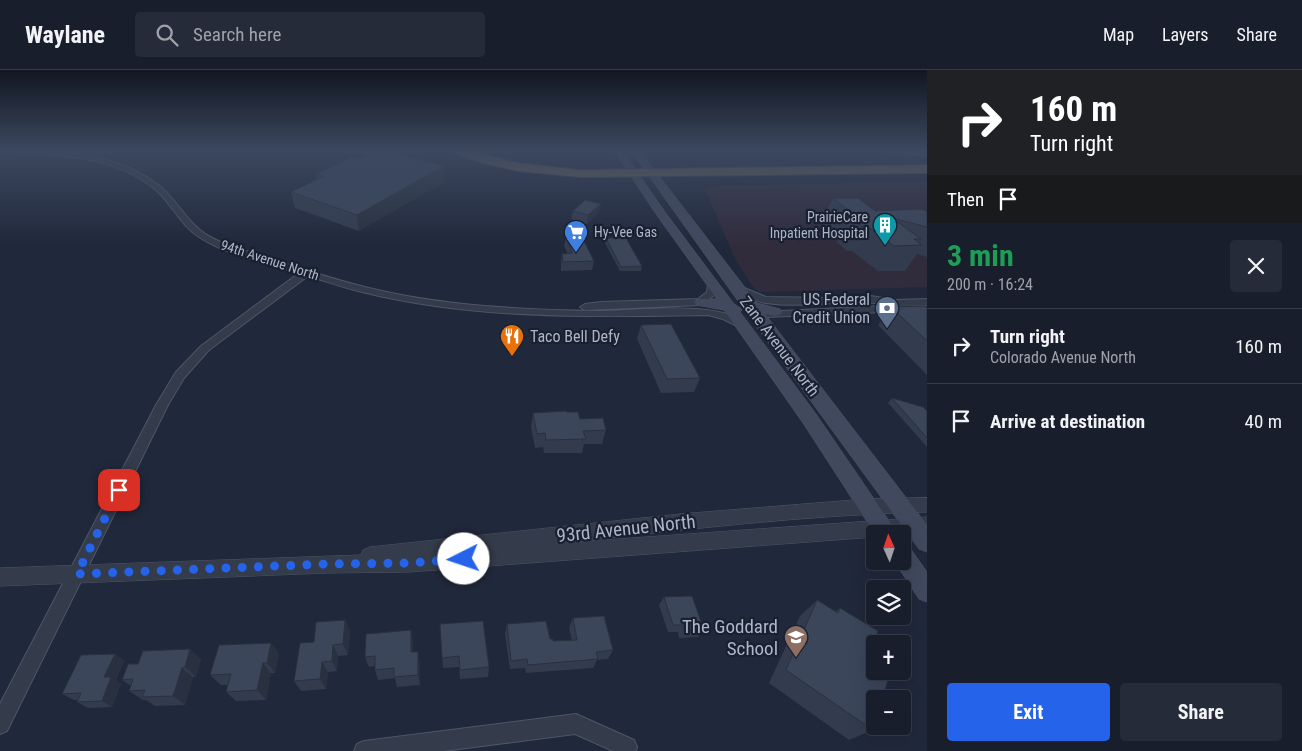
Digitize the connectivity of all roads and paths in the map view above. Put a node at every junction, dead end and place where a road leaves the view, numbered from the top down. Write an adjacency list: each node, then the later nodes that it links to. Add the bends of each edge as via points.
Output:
1 (147, 182): 5 (street, 94th Avenue North, via 190,225 210,240)
2 (639, 182): 4 (main road, Zane Avenue North)
3 (658, 182): 7 (main road, Zane Avenue North)
4 (657, 208): 6 (main road, Zane Avenue North); 14 (main road)
5 (305, 273): 12 (street, 94th Avenue North, via 364,290 442,304); 24 (street, via 205,348 180,375)
6 (713, 284): 8 (street, via 712,293); 11 (main road, Zane Avenue North)
7 (737, 288): 10 (street, via 766,300 871,299); 14 (main road, Zane Avenue North)
8 (701, 302): 11 (main road); 12 (street, 94th Avenue North, via 601,305)
9 (927, 302): 10 (street)
10 (895, 303): 13 (street, via 884,308)
11 (729, 306): 14 (main road, Zane Avenue North); 15 (main road, via 747,316 781,359)
12 (565, 311): 14 (street, 94th Avenue North, via 601,314 708,312 727,317)
13 (775, 312): 14 (main road)
14 (751, 316): 15 (main road, Zane Avenue North); 17 (main road, Zane Avenue North, via 799,403)
15 (814, 392): 18 (main road, Zane Avenue North)
16 (927, 505): 18 (street, 93rd Avenue North)
17 (866, 506): 18 (street, 93rd Avenue North); 19 (main road, Zane Avenue North); 22 (street, 93rd Avenue North, via 400,551)
18 (899, 506): 20 (main road, Zane Avenue North)
19 (880, 525)
20 (923, 531)
21 (866, 532): 22 (street, 93rd Avenue North, via 409,563)
22 (327, 564): 24 (street, 93rd Avenue North)
23 (911, 568): 26 (main road)
24 (77, 574): 25 (street, 93rd Avenue North); 27 (street)
25 (0, 576)
26 (927, 590)
27 (0, 724)
28 (627, 747): 29 (street, via 576,724)
29 (364, 751)

